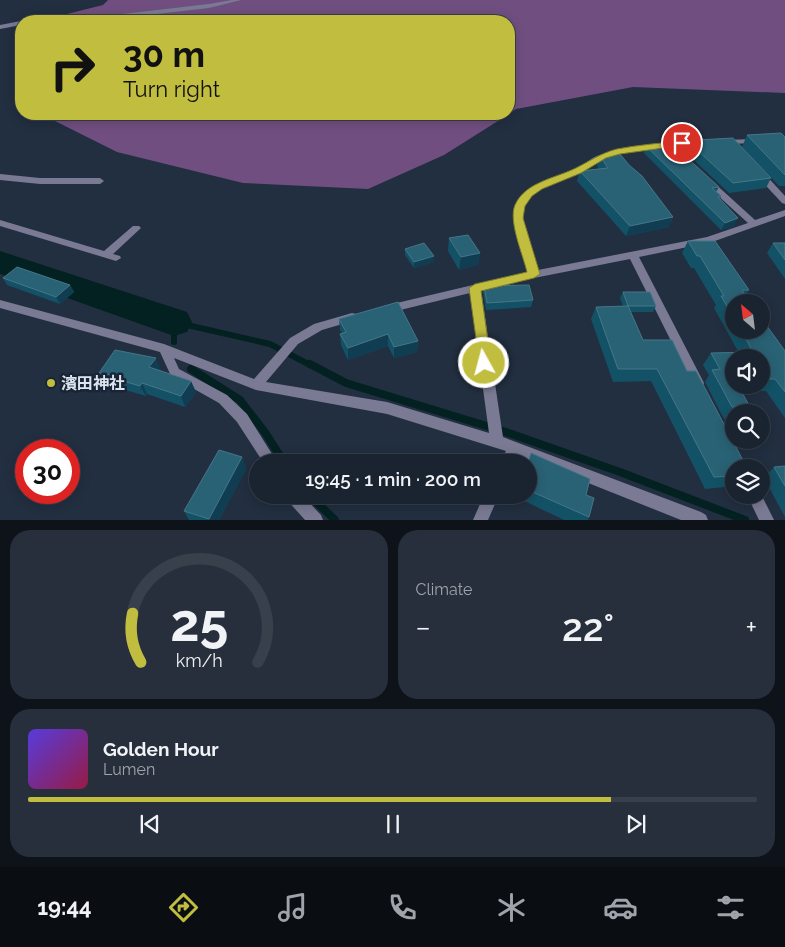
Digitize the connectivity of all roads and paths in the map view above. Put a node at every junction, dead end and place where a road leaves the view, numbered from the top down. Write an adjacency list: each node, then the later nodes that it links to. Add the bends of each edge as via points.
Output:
1 (238, 0): 2 (street)
2 (131, 15)
3 (15, 24): 4 (street)
4 (0, 27)
5 (764, 140): 6 (street)
6 (731, 142): 7 (street); 10 (street)
7 (711, 143)
8 (702, 144): 9 (street)
9 (670, 145): 11 (street); 24 (street, via 603,156 528,194 520,206 518,218)
10 (738, 149)
11 (676, 151)
12 (751, 164): 16 (street)
13 (0, 177): 15 (street)
14 (704, 178): 19 (street)
15 (100, 181)
16 (785, 200)
17 (785, 213): 19 (street)
18 (0, 222): 21 (street)
19 (754, 224): 22 (street, via 712,244)
20 (136, 228): 21 (street)
21 (106, 255): 23 (street)
22 (633, 255): 24 (street); 29 (street)
23 (116, 258)
24 (534, 274): 25 (street)
25 (475, 288): 28 (street, via 318,327 294,341); 30 (street)
26 (0, 304): 27 (street)
27 (164, 349): 28 (street); 32 (street, via 175,372 223,399 242,418)
28 (256, 385): 30 (street, via 387,408)
29 (704, 397)
30 (496, 433): 31 (street)
31 (515, 447): 33 (street); 39 (street)
32 (265, 454)
33 (511, 454)
34 (301, 504): 37 (street)
35 (488, 504): 38 (street)
36 (759, 504): 40 (street)
37 (316, 520)
38 (480, 520)
39 (700, 520)
40 (767, 520)

